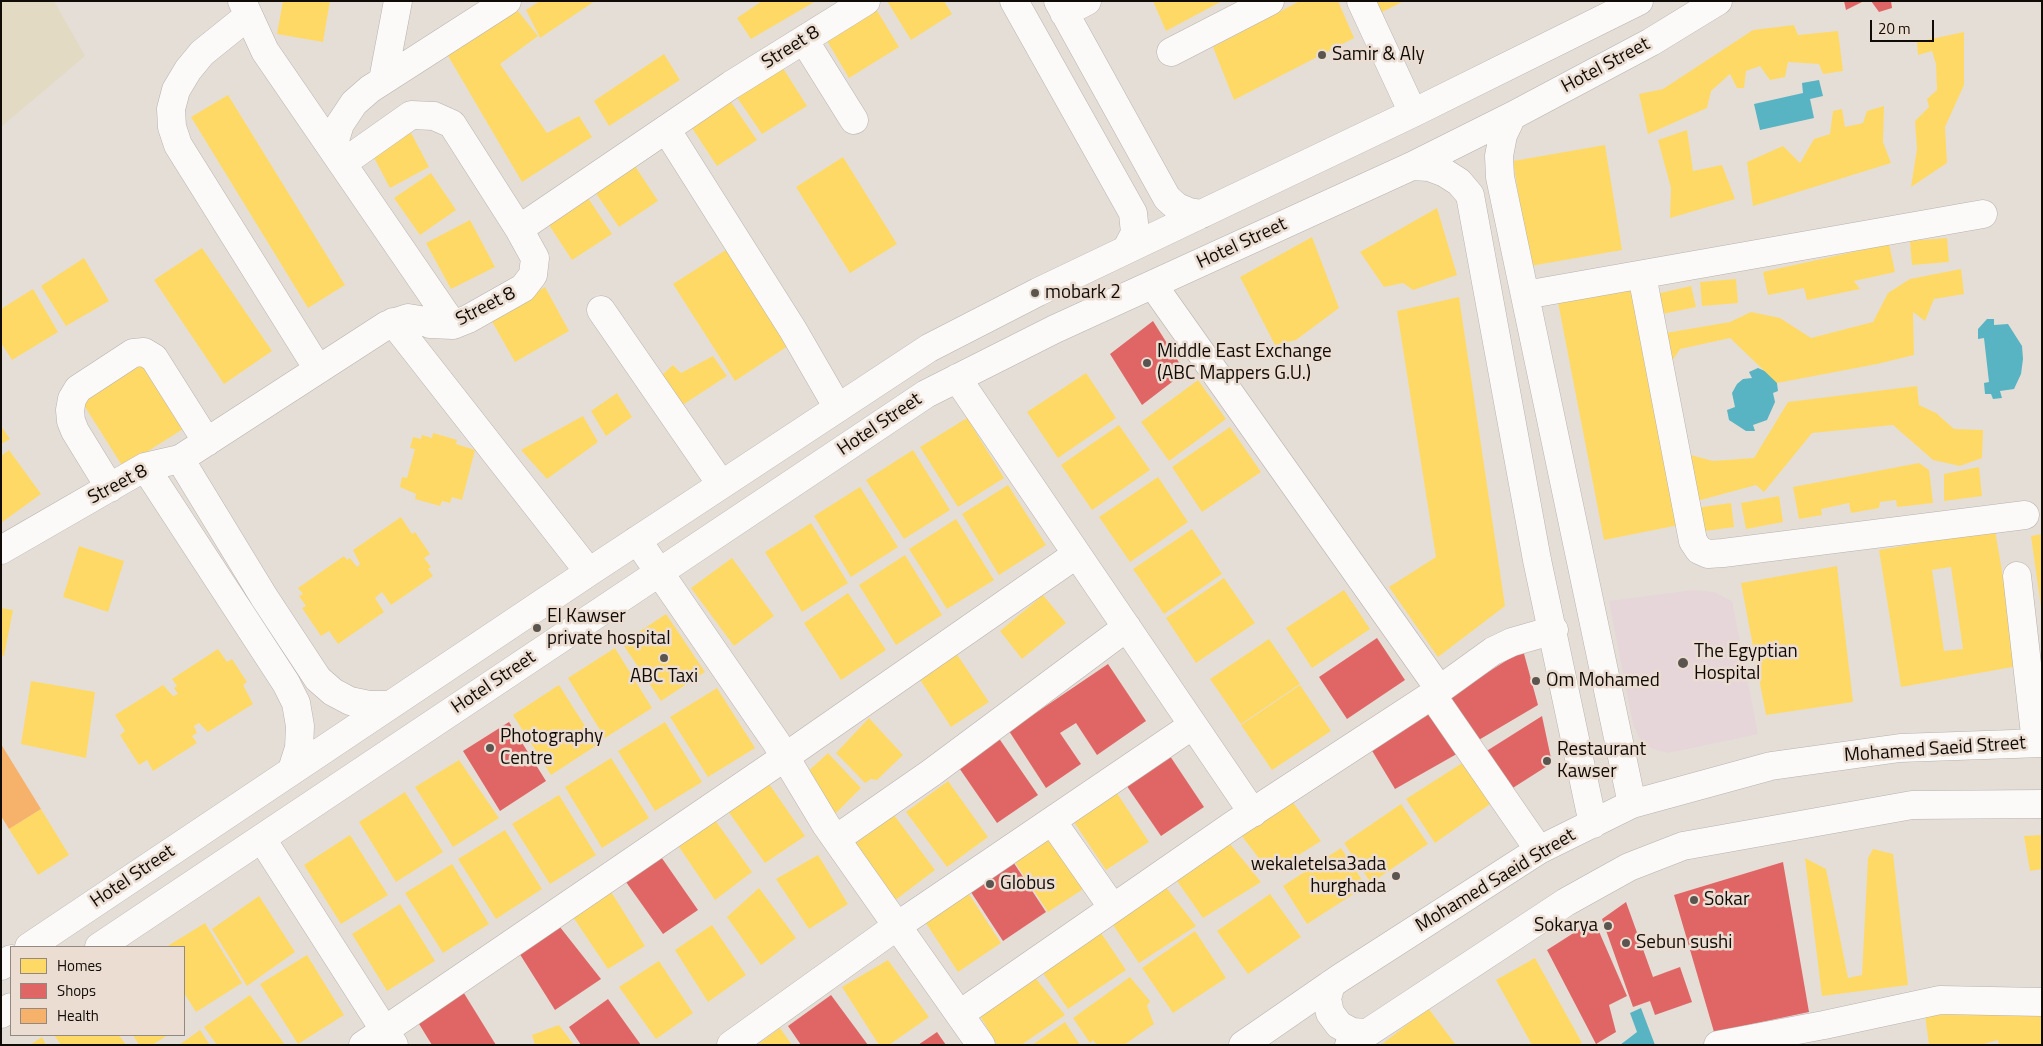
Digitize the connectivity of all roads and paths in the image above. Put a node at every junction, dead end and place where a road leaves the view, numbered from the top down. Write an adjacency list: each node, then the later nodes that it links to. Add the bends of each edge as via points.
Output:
1 (398, 1): 13 (street)
2 (507, 1): 13 (street)
3 (866, 1): 11 (street, Street 8)
4 (1014, 1): 23 (street, via 1133,213 1135,233)
5 (1270, 1): 12 (street)
6 (1361, 1): 14 (street)
7 (1639, 1): 14 (street, Hotel Street)
8 (1718, 1): 15 (street, Hotel Street, via 1651,42)
9 (1070, 5): 20 (street, via 1166,198 1183,209)
10 (245, 9): 18 (street, via 265,51); 32 (street, via 188,70 171,109 172,127 178,145)
11 (804, 40): 16 (street); 17 (street, Street 8)
12 (1171, 52)
13 (383, 80): 18 (street, via 354,103 340,124)
14 (1413, 113): 20 (street, Hotel Street)
15 (1512, 116): 19 (street, Hotel Street); 27 (street, via 1503,135 1500,177)
16 (854, 120)
17 (666, 129): 22 (street, Street 8); 34 (street, via 793,330)
18 (338, 155): 22 (street, via 411,115 434,116 452,124); 30 (street)
19 (1412, 166): 25 (street, Hotel Street); 48 (street, via 1429,167 1445,173 1459,182 1470,196 1537,560)
20 (1202, 214): 23 (street, Hotel Street)
21 (1983, 214): 24 (street)
22 (519, 229): 30 (street, Street 8, via 535,258 532,275 523,288)
23 (1126, 250): 26 (street, Hotel Street)
24 (1642, 275): 27 (street); 40 (street, via 1693,542 1699,550 1708,554)
25 (1153, 285): 31 (street, Hotel Street); 49 (street)
26 (1038, 292): 31 (street); 34 (street, Hotel Street, via 929,348)
27 (1525, 295): 55 (street)
28 (601, 310): 38 (street)
29 (393, 322): 30 (street, Street 8, via 408,318 430,324); 32 (street, Street 8); 44 (street)
30 (453, 325)
31 (1055, 329): 33 (street, Hotel Street)
32 (318, 369): 35 (street, Street 8)
33 (957, 378): 43 (street); 45 (street, Hotel Street, via 926,394)
34 (838, 408): 38 (street, Hotel Street)
35 (207, 442): 36 (street, Street 8); 39 (street, via 154,358 144,352 133,353 78,389 70,410 76,431)
36 (180, 459): 37 (street, Street 8); 50 (street, via 318,679 350,701)
37 (145, 467): 39 (street, Street 8); 54 (street, via 286,683 296,704 300,726 300,741)
38 (721, 484): 41 (street, Hotel Street)
39 (110, 488): 42 (street, Street 8)
40 (2026, 515)
41 (637, 540): 44 (street, Hotel Street); 45 (street)
42 (1, 550)
43 (1077, 554): 47 (street); 53 (street)
44 (589, 572): 50 (street, Hotel Street)
45 (659, 573): 53 (street); 60 (street, Hotel Street)
46 (2017, 576): 52 (street)
47 (1127, 627): 51 (street); 61 (street, via 931,773)
48 (1554, 630): 49 (street, via 1493,651); 59 (street)
49 (1436, 693): 57 (street); 62 (street)
50 (390, 705): 54 (street, Hotel Street)
51 (1193, 725): 57 (street); 58 (street)
52 (2039, 743): 55 (street, Mohamed Saeid Street, via 1900,748 1771,766)
53 (785, 757): 61 (street); 71 (street)
54 (292, 770): 65 (street, Hotel Street)
55 (1632, 804): 59 (street, Mohamed Saeid Street)
56 (2042, 804): 70 (street, via 1912,805 1682,846 1629,867 1566,902)
57 (1253, 813): 63 (street)
58 (1052, 820): 63 (street); 64 (street)
59 (1593, 824): 62 (street, Mohamed Saeid Street)
60 (262, 838): 66 (street, Hotel Street); 71 (street)
61 (836, 839): 64 (street)
62 (1539, 850): 67 (street, Mohamed Saeid Street)
63 (1113, 908): 69 (street)
64 (897, 926): 69 (street); 73 (street)
65 (30, 946)
66 (100, 946)
67 (1330, 984): 70 (street, via 1327,999 1330,1013 1339,1025); 72 (street, Mohamed Saeid Street)
68 (2042, 1002): 75 (street, via 1940,1000)
69 (960, 1014): 74 (street)
70 (1358, 1039)
71 (380, 1040)
72 (1250, 1044)
73 (731, 1045)
74 (981, 1045)
75 (1718, 1045)

